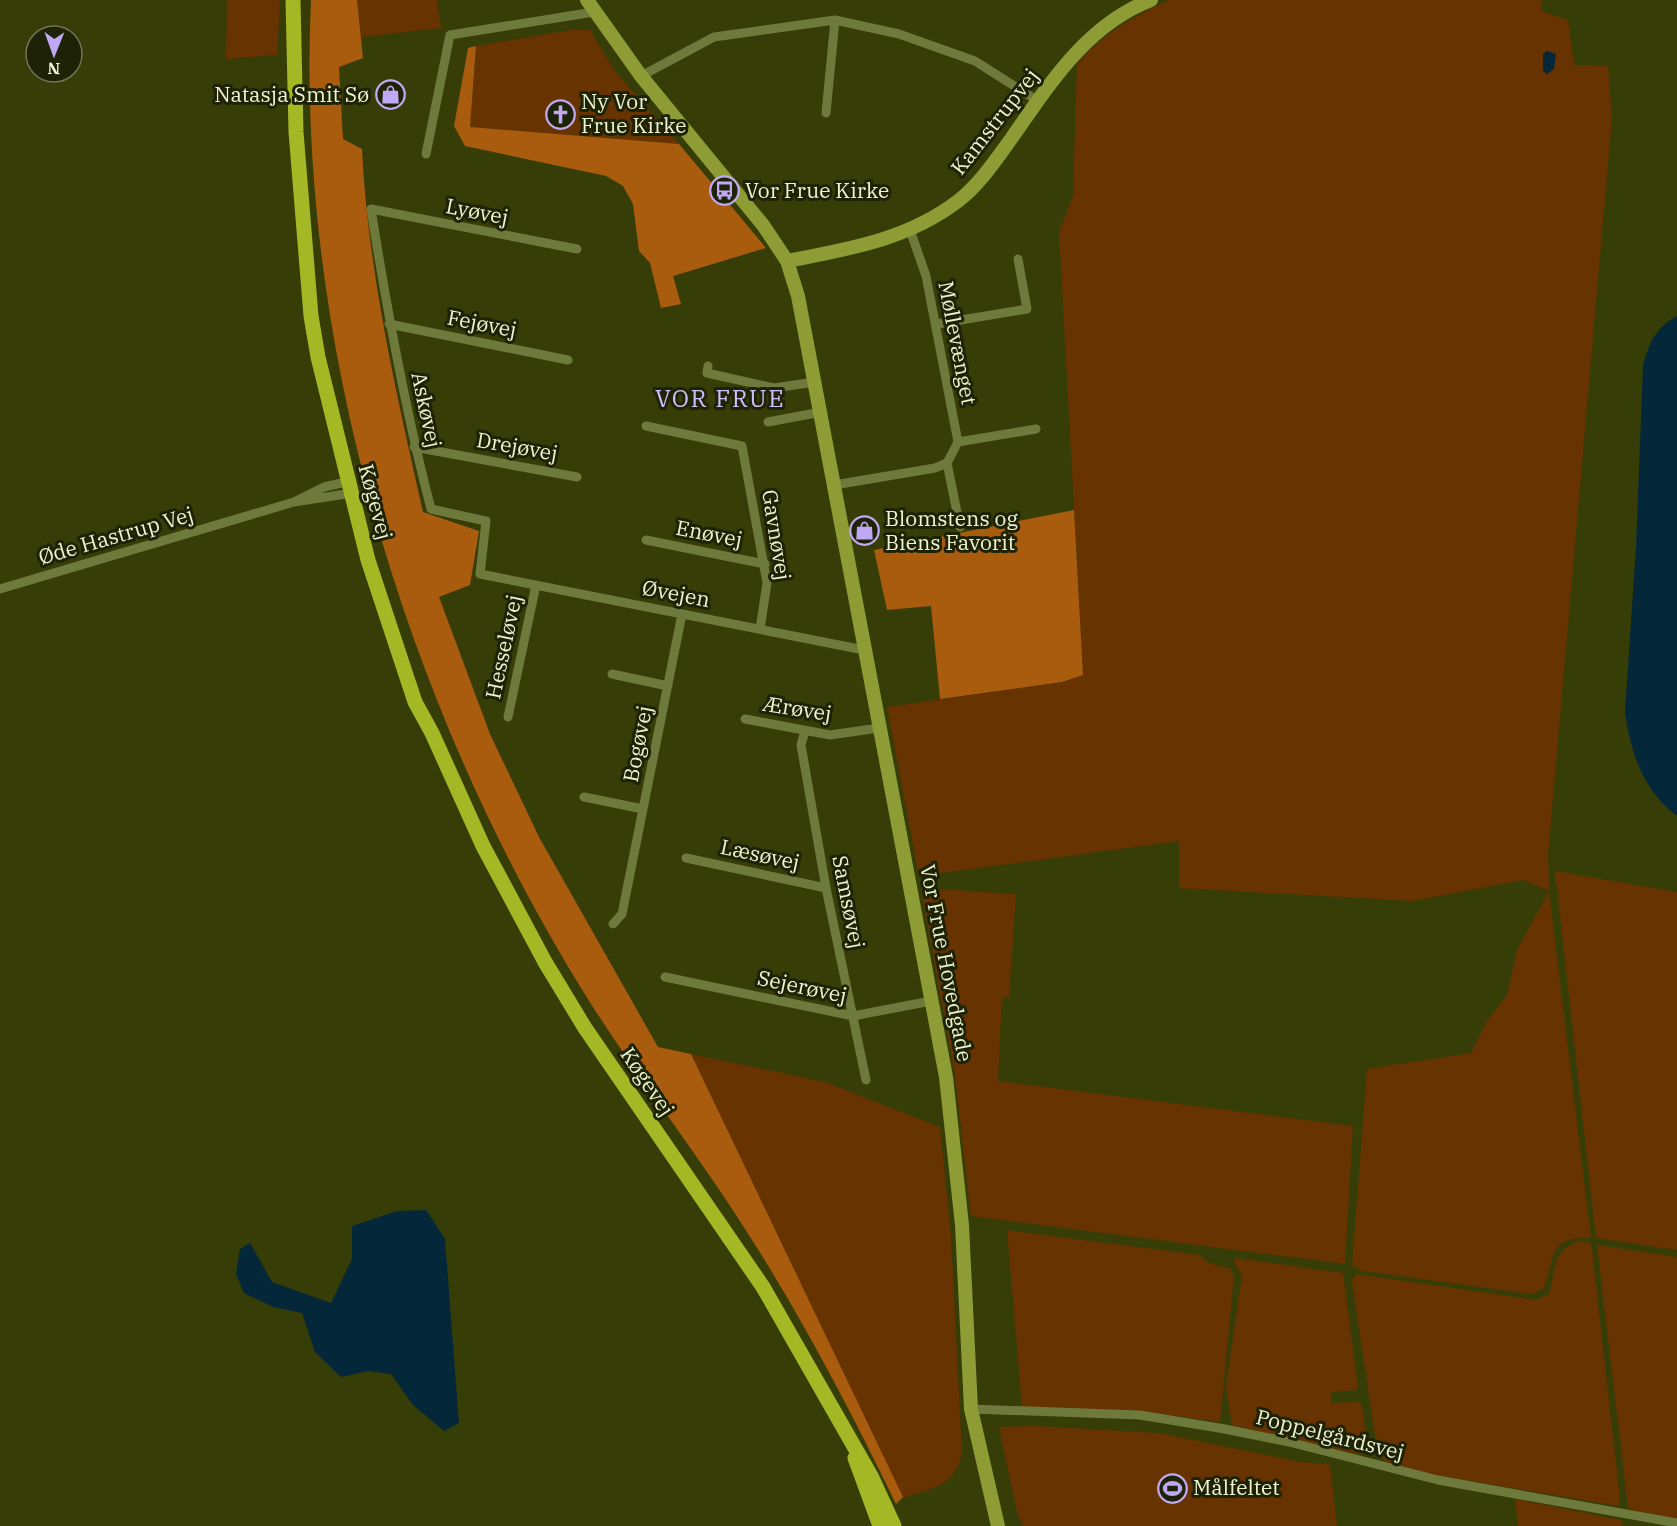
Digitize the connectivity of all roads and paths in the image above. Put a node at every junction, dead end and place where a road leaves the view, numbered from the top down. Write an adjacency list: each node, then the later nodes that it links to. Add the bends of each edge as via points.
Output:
1 (293, 0): 27 (main road, Køgevej, via 296,132 309,273)
2 (1151, 0): 6 (street, Kamstrupvej, via 1114,19 1080,47)
3 (591, 6): 5 (street, Vor Frue Hovedgade); 8 (street, via 450,35)
4 (835, 20): 5 (street, via 714,37); 6 (street, via 899,34 975,61); 7 (street)
5 (640, 76): 13 (street, Vor Frue Hovedgade, via 763,225)
6 (1038, 101): 10 (street, Kamstrupvej, via 978,182 946,210)
7 (826, 113)
8 (426, 154)
9 (371, 209): 11 (street, Lyøvej); 14 (street, Askøvej)
10 (910, 230): 13 (street, Kamstrupvej, via 861,247); 15 (street, Møllevænget, via 926,276)
11 (577, 249)
12 (1018, 259): 15 (street, via 1027,309)
13 (787, 261): 18 (street, Vor Frue Hovedgade)
14 (389, 324): 16 (street, Fejøvej); 24 (street, Askøvej)
15 (936, 324): 23 (street, Møllevænget)
16 (568, 360)
17 (708, 366): 18 (street, via 707,374 774,388)
18 (815, 382): 19 (street, Vor Frue Hovedgade)
19 (820, 412): 20 (street); 28 (street, Vor Frue Hovedgade)
20 (768, 422)
21 (646, 426): 31 (street, Gavnøvej, via 742,446)
22 (1036, 429): 23 (street)
23 (958, 442): 25 (street)
24 (414, 447): 26 (street, Drejøvej); 32 (street, Askøvej, via 431,510 486,521)
25 (947, 463): 28 (street); 29 (street)
26 (577, 477)
27 (351, 485): 34 (street, Øde Hastrup Vej); 54 (main road, Køgevej, via 432,733 483,846 585,1028 763,1287)
28 (834, 485): 37 (street, Vor Frue Hovedgade)
29 (960, 527)
30 (646, 540): 31 (street, Enøvej)
31 (765, 564): 36 (street, Gavnøvej, via 767,597)
32 (480, 574): 33 (street, Øvejen)
33 (536, 585): 35 (street, Øvejen); 40 (street, Hesseløvej)
34 (0, 589)
35 (682, 614): 36 (street, Øvejen); 39 (street, Bogøvej)
36 (760, 629): 37 (street, Øvejen)
37 (864, 650): 42 (street, Vor Frue Hovedgade)
38 (612, 674): 39 (street, Bogøvej)
39 (668, 686): 45 (street, Bogøvej)
40 (508, 717)
41 (745, 719): 43 (street, Ærøvej)
42 (879, 728): 43 (street, Ærøvej, via 830,735); 50 (street, Vor Frue Hovedgade)
43 (805, 731): 47 (street, Samsøvej, via 801,745)
44 (584, 797): 45 (street, Bogøvej)
45 (643, 810): 48 (street, Bogøvej, via 622,914)
46 (686, 858): 47 (street, Læsøvej)
47 (826, 888): 51 (street, Samsøvej)
48 (613, 924)
49 (665, 977): 51 (street, Sejerøvej)
50 (932, 1001): 51 (street, Sejerøvej); 53 (street, Vor Frue Hovedgade, via 946,1077 962,1225)
51 (853, 1016): 52 (street, Samsøvej)
52 (866, 1080)
53 (971, 1409): 55 (street, Poppelgårdsvej, via 1140,1415 1215,1427 1438,1480); 58 (street, Vor Frue Hovedgade)
54 (851, 1443): 56 (main road, Køgevej, via 860,1479); 57 (main road, Køgevej, via 872,1476)
55 (1677, 1523)
56 (880, 1526)
57 (894, 1526)
58 (998, 1526)

